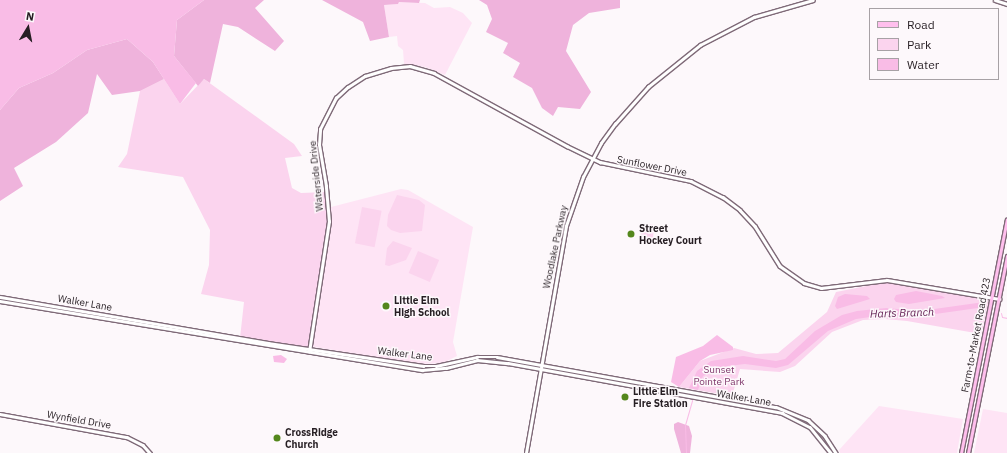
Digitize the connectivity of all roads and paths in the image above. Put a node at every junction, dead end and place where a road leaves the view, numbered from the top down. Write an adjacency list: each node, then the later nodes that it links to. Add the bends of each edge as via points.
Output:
1 (813, 0): 5 (street, Woodlake Parkway, via 770,10 748,19 716,34 684,56 628,108)
2 (995, 0): 3 (street)
3 (1007, 4)
4 (446, 79): 5 (street, Sunflower Drive); 20 (street, Waterside Drive, via 410,66 391,68 365,76 348,87 336,98 326,113 320,129 319,145 326,186 328,230)
5 (593, 158): 8 (street, Sunflower Drive, via 610,166 691,181 723,197 755,226 780,266 804,283 822,288 886,280); 21 (street, Woodlake Parkway, via 576,195 566,226)
6 (1007, 219): 8 (main road, Farm-to-Market Road 423)
7 (1007, 256): 10 (main road, Farm-to-Market Road 423)
8 (992, 298): 10 (street, Sunflower Drive); 24 (main road, Farm-to-Market Road 423)
9 (0, 299): 11 (street, Walker Lane); 14 (street, Walker Lane)
10 (998, 299): 25 (main road, Farm-to-Market Road 423)
11 (37, 308): 12 (street); 13 (street, Walker Lane)
12 (59, 310)
13 (76, 314): 14 (street); 17 (street, Walker Lane)
14 (117, 317): 16 (street, Walker Lane)
15 (159, 326): 16 (street)
16 (179, 328): 18 (street, Walker Lane)
17 (202, 336): 18 (street); 19 (street, Walker Lane)
18 (240, 338): 19 (street, Walker Lane)
19 (267, 344): 20 (street, Walker Lane)
20 (309, 350): 21 (street, Walker Lane, via 423,366 436,366 482,356); 22 (street, Walker Lane, via 422,370 486,360)
21 (540, 365): 22 (street, Woodlake Parkway); 29 (street, Walker Lane, via 785,409 815,426)
22 (539, 369): 27 (street, Woodlake Parkway); 28 (street, Walker Lane, via 782,413 810,427)
23 (0, 414): 26 (street, Wynfield Drive, via 127,437 143,445)
24 (967, 424): 25 (main road); 30 (main road, Farm-to-Market Road 423)
25 (974, 425): 31 (main road, Farm-to-Market Road 423)
26 (150, 453)
27 (526, 453)
28 (831, 453)
29 (836, 453)
30 (961, 453)
31 (968, 453)

